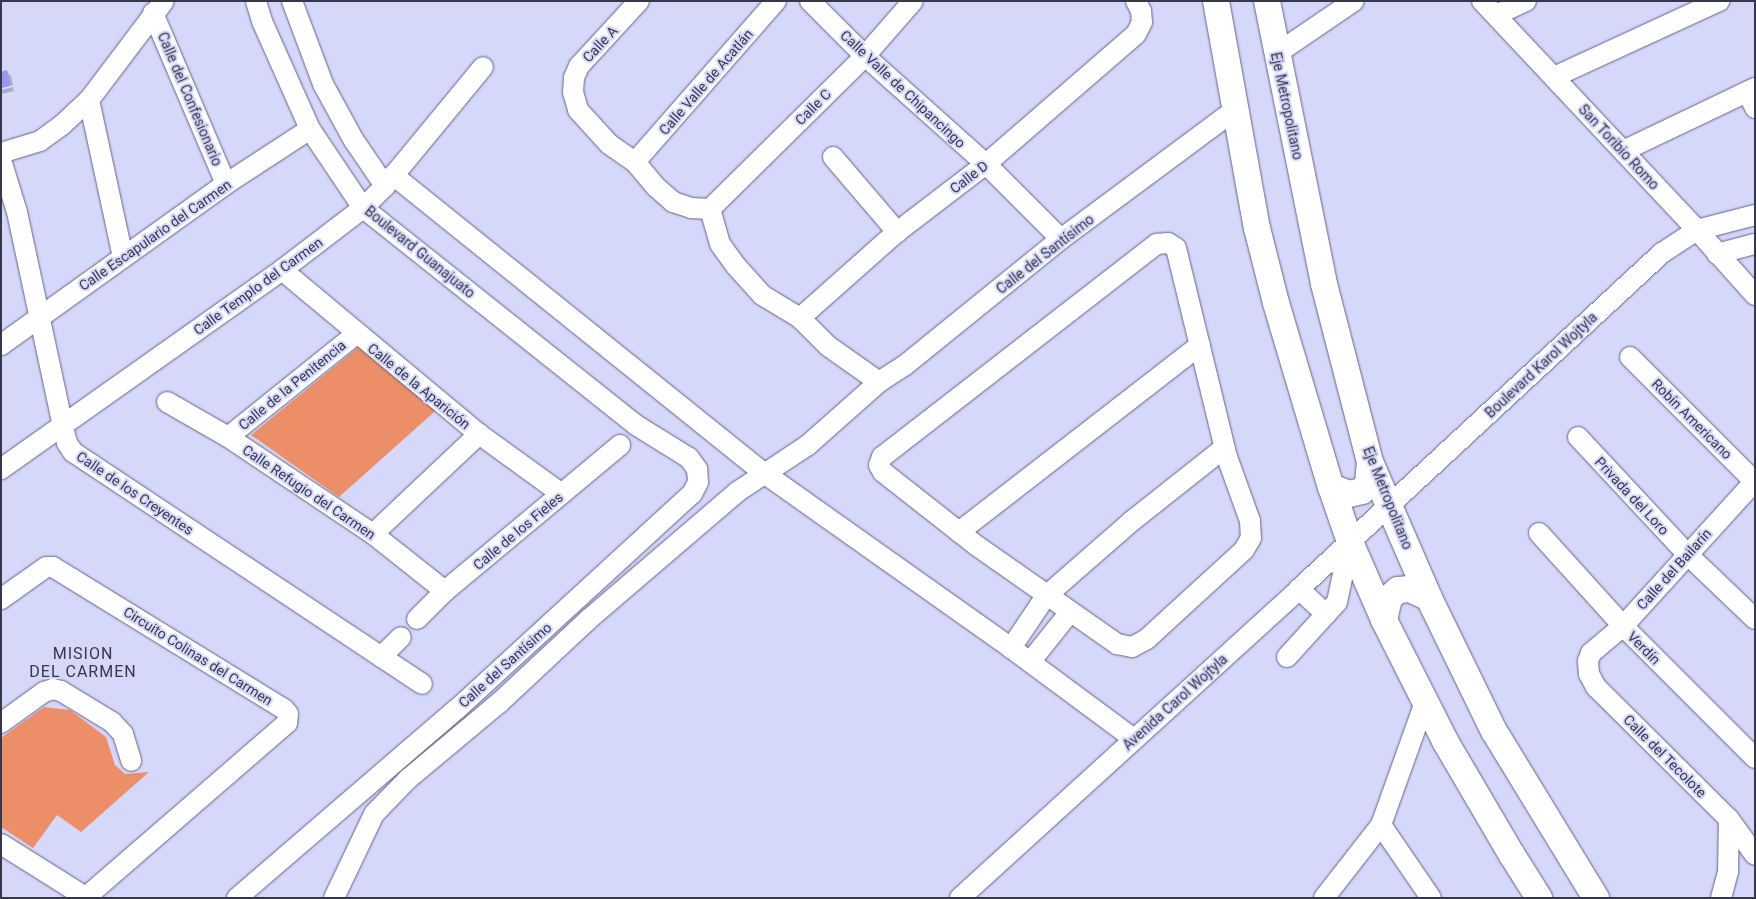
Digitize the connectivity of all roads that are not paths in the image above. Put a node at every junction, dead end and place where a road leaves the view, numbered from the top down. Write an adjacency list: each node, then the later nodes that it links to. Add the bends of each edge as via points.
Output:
1 (256, 1): 22 (street, Boulevard Guanajuato)
2 (639, 1): 27 (street, Calle A, via 579,66 573,92 578,110 609,144)
3 (776, 1): 27 (street, Calle Valle de Acatlán)
4 (810, 1): 16 (street, Calle Valle de Chipancingo)
5 (913, 1): 16 (street, Calle C)
6 (1136, 1): 28 (street, Calle D, via 1142,22 1136,34)
7 (1216, 1): 21 (main road)
8 (1267, 1): 15 (main road, Eje Metropolitano)
9 (1354, 1): 15 (street)
10 (1526, 1): 14 (street)
11 (1719, 1): 18 (street)
12 (295, 4): 29 (street, via 323,84 353,139)
13 (158, 7): 20 (street); 30 (street, Calle del Confesionario)
14 (1489, 8): 18 (street, San Toribio Romo)
15 (1276, 54): 58 (main road, Eje Metropolitano, via 1324,284)
16 (865, 56): 28 (street, Calle Valle de Chipancingo); 32 (street, Calle C)
17 (482, 67): 29 (street, Calle Templo del Carmen)
18 (1554, 77): 23 (street, San Toribio Romo)
19 (1752, 96): 23 (street)
20 (89, 100): 24 (street, via 40,141); 40 (street)
21 (1235, 110): 37 (street, Calle del Santísimo); 62 (main road, via 1257,228 1276,303)
22 (310, 129): 30 (street, Calle Escapulario del Carmen); 31 (street, Boulevard Guanajuato)
23 (1623, 151): 35 (street, San Toribio Romo)
24 (1, 153)
25 (833, 157): 36 (street)
26 (1, 160): 34 (street, Calle de los Creyentes)
27 (636, 162): 32 (street, via 673,202)
28 (986, 164): 36 (street, Calle D); 37 (street, Calle Valle de Chipancingo)
29 (389, 180): 31 (street, Calle Templo del Carmen); 60 (street)
30 (226, 184): 40 (street, Calle Escapulario del Carmen)
31 (363, 208): 41 (street, Calle Templo del Carmen); 51 (street, Boulevard Guanajuato)
32 (710, 209): 44 (street, via 720,244 736,266 762,295)
33 (1755, 215): 35 (street, Boulevard Karol Wojtyla)
34 (9, 218): 43 (street, Calle de los Creyentes)
35 (1697, 230): 39 (street, San Toribio Romo); 64 (street, Boulevard Karol Wojtyla, via 1662,253)
36 (897, 232): 44 (street, Calle D)
37 (1062, 239): 49 (street, Calle del Santísimo)
38 (1755, 244): 39 (street)
39 (1717, 254): 42 (street, San Toribio Romo)
40 (123, 257): 43 (street, Calle Escapulario del Carmen)
41 (282, 270): 45 (street, Calle de la Aparición); 52 (street, Calle Templo del Carmen)
42 (1755, 295)
43 (38, 318): 46 (street, Calle Escapulario del Carmen); 52 (street, Calle de los Creyentes)
44 (800, 318): 49 (street, via 828,346)
45 (356, 334): 53 (street, Calle de la Aparición); 54 (street, Calle de la Penitencia)
46 (1, 345)
47 (1200, 345): 57 (street); 65 (street); 65 (street, via 1176,248 1168,242 1157,244 882,457 879,465 883,472)
48 (1630, 356): 61 (street, Robín Americano)
49 (879, 382): 60 (street, Calle del Santísimo, via 808,444)
50 (167, 402): 54 (street, Calle Refugio del Carmen)
51 (636, 424): 98 (street, Calle del Santísimo, via 689,458 697,470 698,482 692,494 457,709)
52 (63, 427): 59 (street, Calle Templo del Carmen); 84 (street, Calle de los Creyentes, via 73,452)
53 (479, 434): 63 (street, Calle de la Aparición); 67 (street)
54 (228, 437): 67 (street, Calle Refugio del Carmen)
55 (1578, 438): 69 (street, Privada del Loro)
56 (620, 445): 63 (street, Calle de los Fieles)
57 (1224, 448): 72 (street, via 1132,521); 75 (street, via 1250,521 1251,538 1244,550 1147,639 1132,647 1117,644)
58 (1370, 462): 62 (main road, via 1368,484 1362,491 1349,494); 64 (main road, Eje Metropolitano)
59 (1, 470)
60 (764, 473): 82 (street); 99 (street, Calle del Santísimo, via 737,492 589,619 500,703 408,779 374,814)
61 (1755, 482): 69 (street, Calle del Bailarín)
62 (1331, 488): 68 (main road)
63 (562, 494): 71 (street, Calle de los Fieles)
64 (1389, 506): 68 (street, Avenida Carol Wojtyla); 74 (main road, Eje Metropolitano)
65 (959, 532): 72 (street)
66 (1539, 532): 80 (street, Verdín)
67 (373, 534): 71 (street, Calle Refugio del Carmen)
68 (1345, 547): 70 (street, Avenida Carol Wojtyla); 76 (street, via 1337,602); 78 (main road)
69 (1687, 554): 79 (street, Privada del Loro); 80 (street, Calle del Bailarín)
70 (1299, 589): 76 (street); 90 (street, Avenida Carol Wojtyla)
71 (445, 591): 77 (street, Calle de los Fieles)
72 (1046, 596): 75 (street); 82 (street)
73 (1, 598): 97 (street, Circuito Colinas del Carmen, via 46,567 53,567 288,714 287,723)
74 (1429, 598): 78 (main road, via 1410,589 1398,590 1390,598); 104 (main road, Eje Metropolitano, via 1494,731)
75 (1070, 612): 86 (street)
76 (1326, 614): 85 (street)
77 (417, 619)
78 (1384, 620): 88 (main road)
79 (1755, 620)
80 (1623, 626): 83 (street, Calle del Bailarín); 91 (street, Verdín)
81 (401, 637): 84 (street)
82 (1011, 648): 86 (street)
83 (1591, 653): 93 (street, Calle del Tecolote, via 1589,674 1596,687)
84 (381, 657): 87 (street, Calle de los Creyentes)
85 (1287, 658)
86 (1030, 662): 90 (street)
87 (422, 684)
88 (1425, 702): 94 (street); 103 (main road)
89 (1, 723): 92 (street, via 44,692 61,691 112,722 123,734)
90 (1134, 739): 100 (street, Avenida Carol Wojtyla)
91 (1755, 758)
92 (131, 761)
93 (1729, 819): 96 (street, Calle del Tecolote); 105 (street, via 1728,871)
94 (1381, 825): 101 (street); 102 (street)
95 (1, 844): 97 (street)
96 (1755, 855)
97 (87, 898)
98 (237, 898)
99 (334, 898)
100 (960, 898)
101 (1324, 898)
102 (1430, 898)
103 (1539, 898)
104 (1596, 898)
105 (1721, 898)

